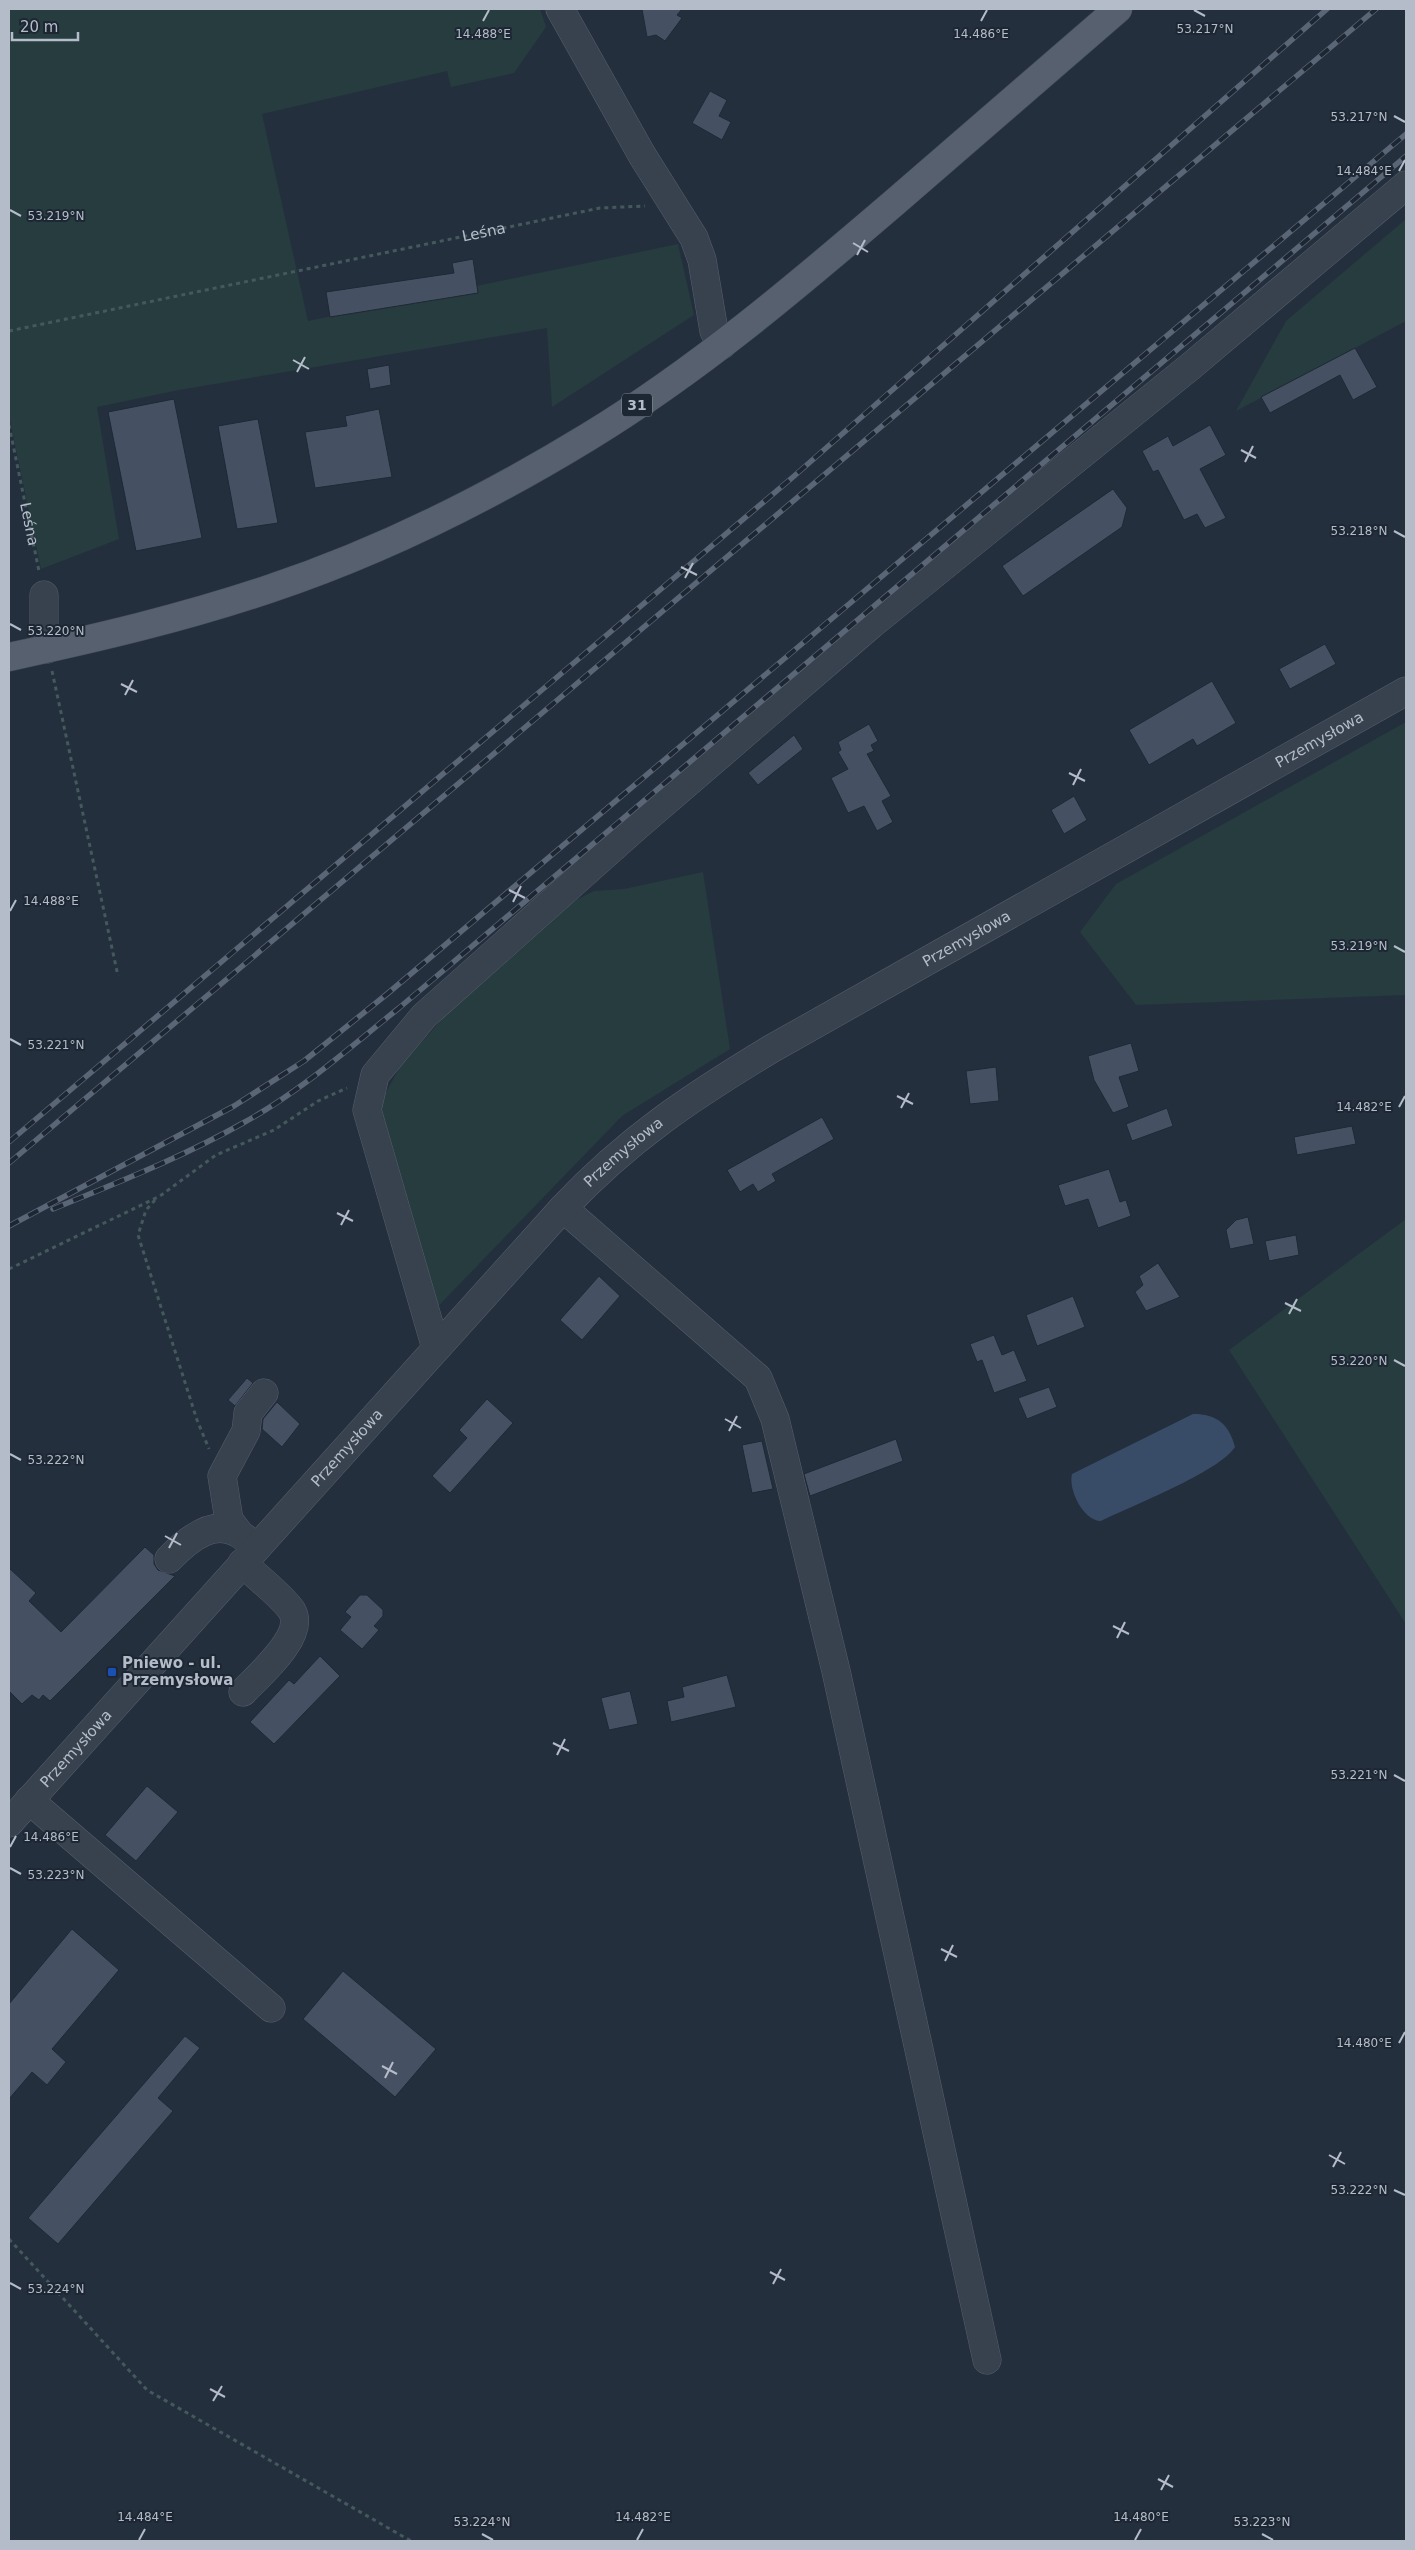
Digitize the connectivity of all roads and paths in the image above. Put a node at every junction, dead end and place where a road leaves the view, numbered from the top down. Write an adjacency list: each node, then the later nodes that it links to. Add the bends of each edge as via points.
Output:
1 (560, 9): 4 (street)
2 (1118, 9): 6 (main road, 31, via 808,277)
3 (1406, 185): 13 (street, via 1191,366 872,624 650,815 424,1016)
4 (673, 204): 5 (path, Leśna, via 600,208); 6 (street, via 700,254 714,331)
5 (9, 331)
6 (722, 345): 9 (main road, 31, via 649,398 589,436 512,481 382,545 271,588 195,612)
7 (9, 425): 8 (path, Leśna)
8 (44, 595): 9 (street)
9 (48, 649): 10 (main road, 31); 12 (path)
10 (9, 657)
11 (1406, 691): 15 (street, Przemysłowa, via 715,1083 622,1150)
12 (118, 976)
13 (375, 1075): 14 (path, via 318,1101 274,1130 216,1155); 17 (street, via 367,1110)
14 (160, 1196): 16 (path); 19 (path, via 146,1210 138,1235 197,1420)
15 (563, 1208): 17 (street, Przemysłowa); 27 (street, via 758,1378 775,1419 836,1671)
16 (9, 1270)
17 (436, 1348): 20 (street, Przemysłowa)
18 (264, 1393): 19 (street, via 248,1413 246,1431 225,1468)
19 (222, 1482): 20 (street, via 229,1520)
20 (246, 1548): 21 (street, via 217,1528 202,1531); 22 (street, via 291,1609 294,1622 287,1644); 23 (street, Przemysłowa)
21 (169, 1560)
22 (242, 1692)
23 (30, 1800): 24 (street, Przemysłowa); 25 (street)
24 (9, 1823)
25 (271, 2008)
26 (9, 2238): 28 (path, via 147,2390)
27 (986, 2360)
28 (411, 2541)

